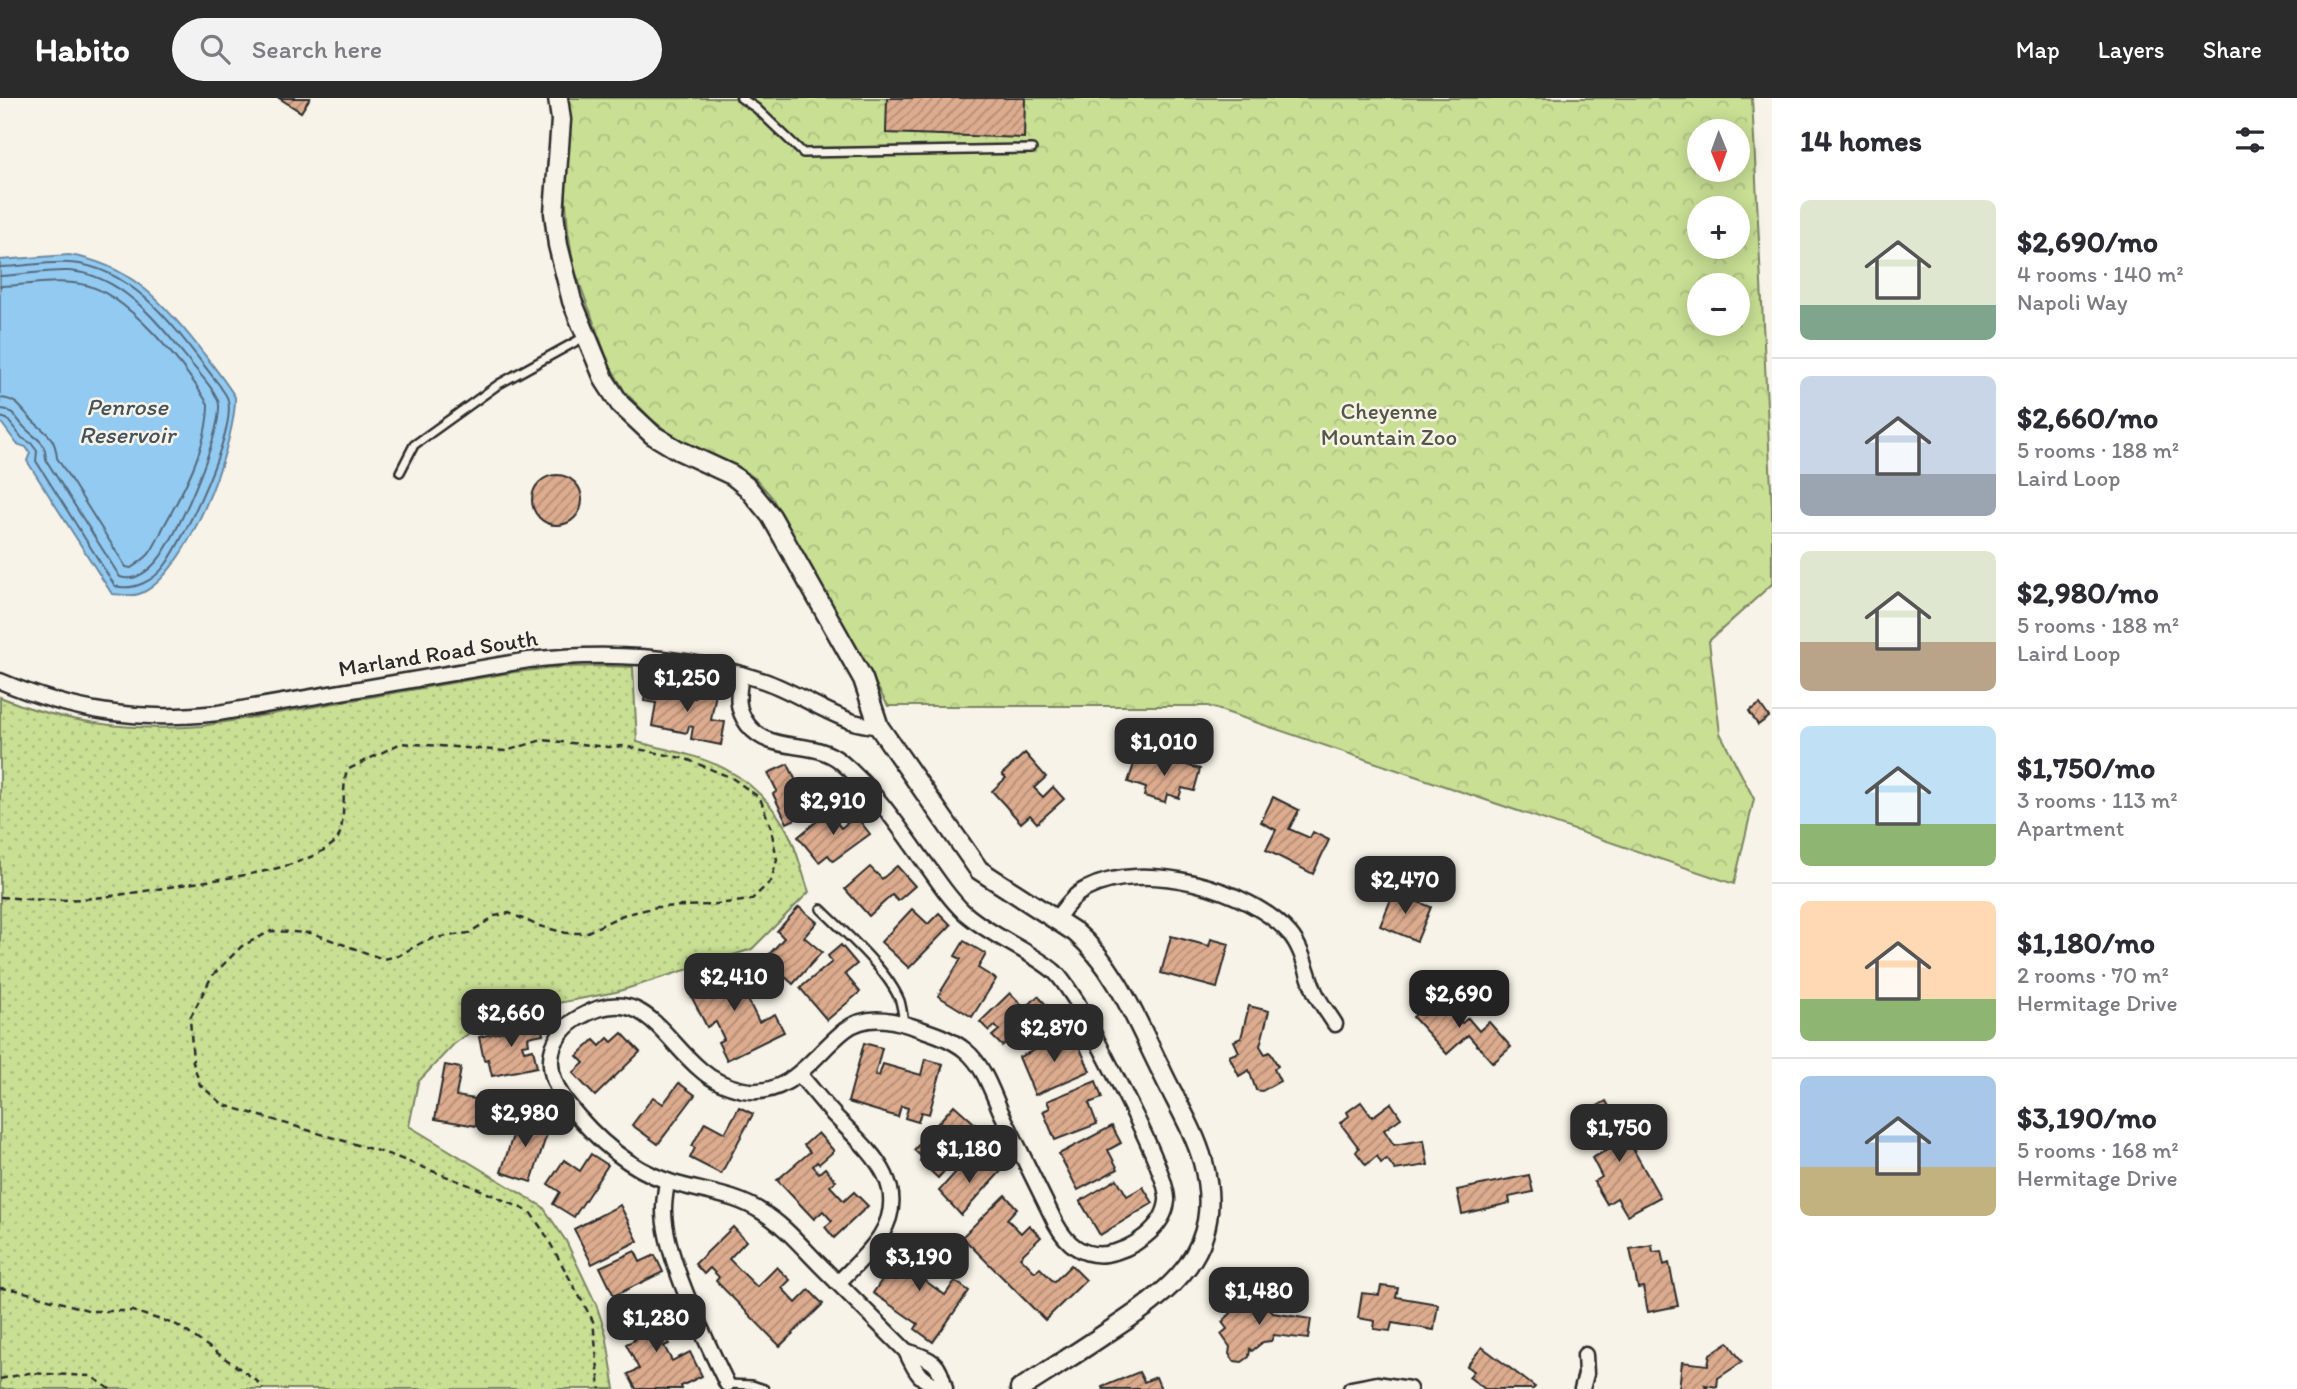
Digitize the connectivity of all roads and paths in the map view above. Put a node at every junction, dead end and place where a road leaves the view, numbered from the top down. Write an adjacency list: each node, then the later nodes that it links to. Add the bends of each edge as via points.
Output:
1 (558, 98): 4 (street, via 558,245)
2 (741, 98): 3 (lane, via 803,153)
3 (1032, 149)
4 (586, 335): 5 (lane, via 499,384 414,445); 8 (street, via 620,404 653,435 732,475 771,516 863,679)
5 (400, 472)
6 (741, 674): 7 (street, Marland Road South, via 651,658 571,655 165,718 100,712); 8 (street, Marland Road South, via 849,721); 12 (street, via 737,700 749,726 776,744 812,747 838,760 899,826 965,913 1041,962 1067,987 1158,1165 1167,1199 1156,1226 1120,1251 1091,1254 1078,1250 1056,1224 977,1061 952,1042)
7 (0, 681)
8 (879, 727): 11 (street, via 979,870)
9 (0, 897): 23 (path, via 54,900 128,894 263,871 311,856 336,841 342,830 347,770 401,743 506,751 542,740 624,746 686,759 732,778 760,798 777,860 771,881 751,900 657,906 623,915 585,933 539,926 509,913 495,916 469,933 434,938 383,959 312,933 271,931 242,946 212,975 190,1018 193,1062 200,1085 224,1105 391,1155 530,1212 593,1321)
10 (821, 909): 12 (lane, via 892,986)
11 (1056, 919): 13 (street, via 1077,893 1111,880 1166,878 1223,891 1268,914 1292,936 1316,994); 26 (street, via 1104,961 1194,1136 1203,1161 1208,1205 1200,1245 1168,1289)
12 (904, 1024): 14 (street, via 885,1020 858,1023)
13 (1335, 1024)
14 (800, 1075): 15 (street, via 759,1091 721,1082 699,1069 644,1013 629,1007 599,1009 569,1024 557,1037 551,1069 565,1100 603,1142); 16 (street, via 877,1158 890,1190 888,1220 881,1234)
15 (667, 1181): 16 (street, via 730,1197 763,1212); 20 (street, via 664,1211 671,1248)
16 (838, 1283): 25 (street, via 906,1351 928,1358 941,1369)
17 (0, 1288): 22 (path, via 91,1311 132,1311 177,1325)
18 (1585, 1355): 29 (street)
19 (0, 1379): 21 (path, via 29,1373 91,1376)
20 (727, 1384): 24 (lane)
21 (110, 1389)
22 (263, 1389)
23 (600, 1389)
24 (764, 1389)
25 (944, 1389)
26 (1020, 1389)
27 (1351, 1389): 28 (street, via 1377,1384)
28 (1409, 1389)
29 (1582, 1389)

